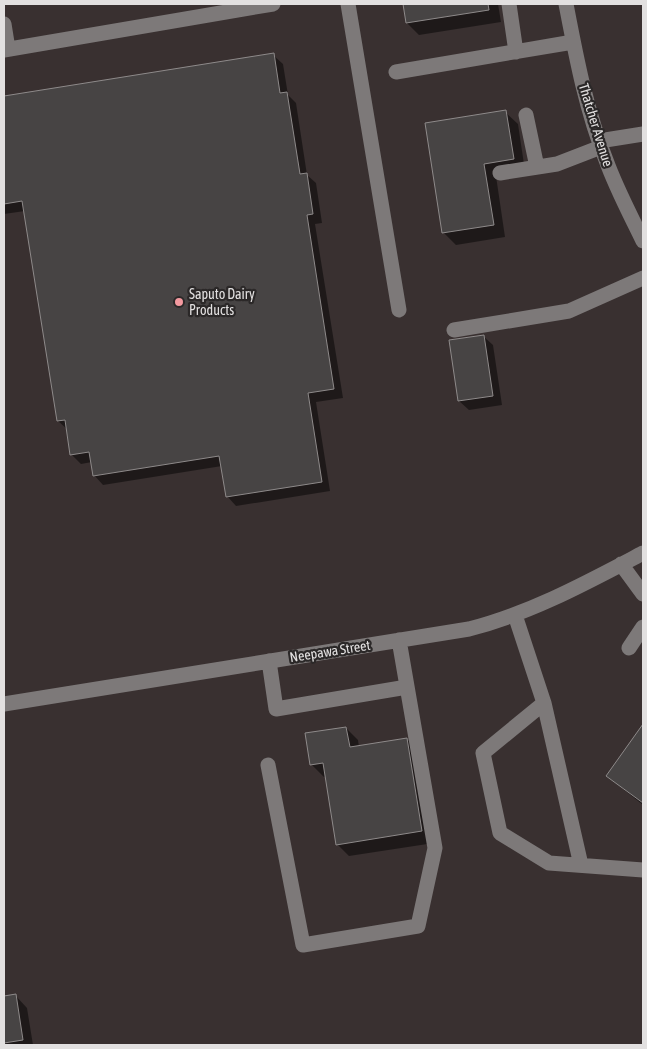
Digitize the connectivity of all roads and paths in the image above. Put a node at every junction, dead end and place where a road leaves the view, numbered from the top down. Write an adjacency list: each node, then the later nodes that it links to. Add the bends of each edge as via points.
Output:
1 (273, 4): 7 (street)
2 (348, 4): 17 (street)
3 (510, 4): 8 (street)
4 (566, 4): 6 (street, Thatcher Avenue)
5 (4, 24): 7 (street)
6 (574, 42): 8 (street); 12 (street, Thatcher Avenue)
7 (6, 50)
8 (516, 52): 9 (street)
9 (396, 72)
10 (526, 115): 13 (street)
11 (643, 134): 12 (street)
12 (600, 144): 13 (street, via 557,164); 15 (street, Thatcher Avenue)
13 (537, 167): 14 (street)
14 (500, 173)
15 (643, 240)
16 (643, 278): 18 (street, via 568,311)
17 (399, 310)
18 (454, 330)
19 (643, 553): 20 (street, Neepawa Street)
20 (622, 564): 21 (street); 22 (street, Neepawa Street, via 567,593)
21 (643, 594)
22 (515, 615): 24 (street, Neepawa Street, via 469,629); 28 (street)
23 (643, 627): 25 (street)
24 (399, 640): 26 (street, Neepawa Street); 27 (street)
25 (629, 648)
26 (269, 661): 27 (street, via 276,709); 29 (street, Neepawa Street)
27 (407, 687): 30 (street, via 435,848 418,926 303,945)
28 (544, 703): 31 (street); 31 (street, via 483,753 500,833 549,863)
29 (4, 704)
30 (268, 765)
31 (582, 865): 32 (street)
32 (643, 870)

